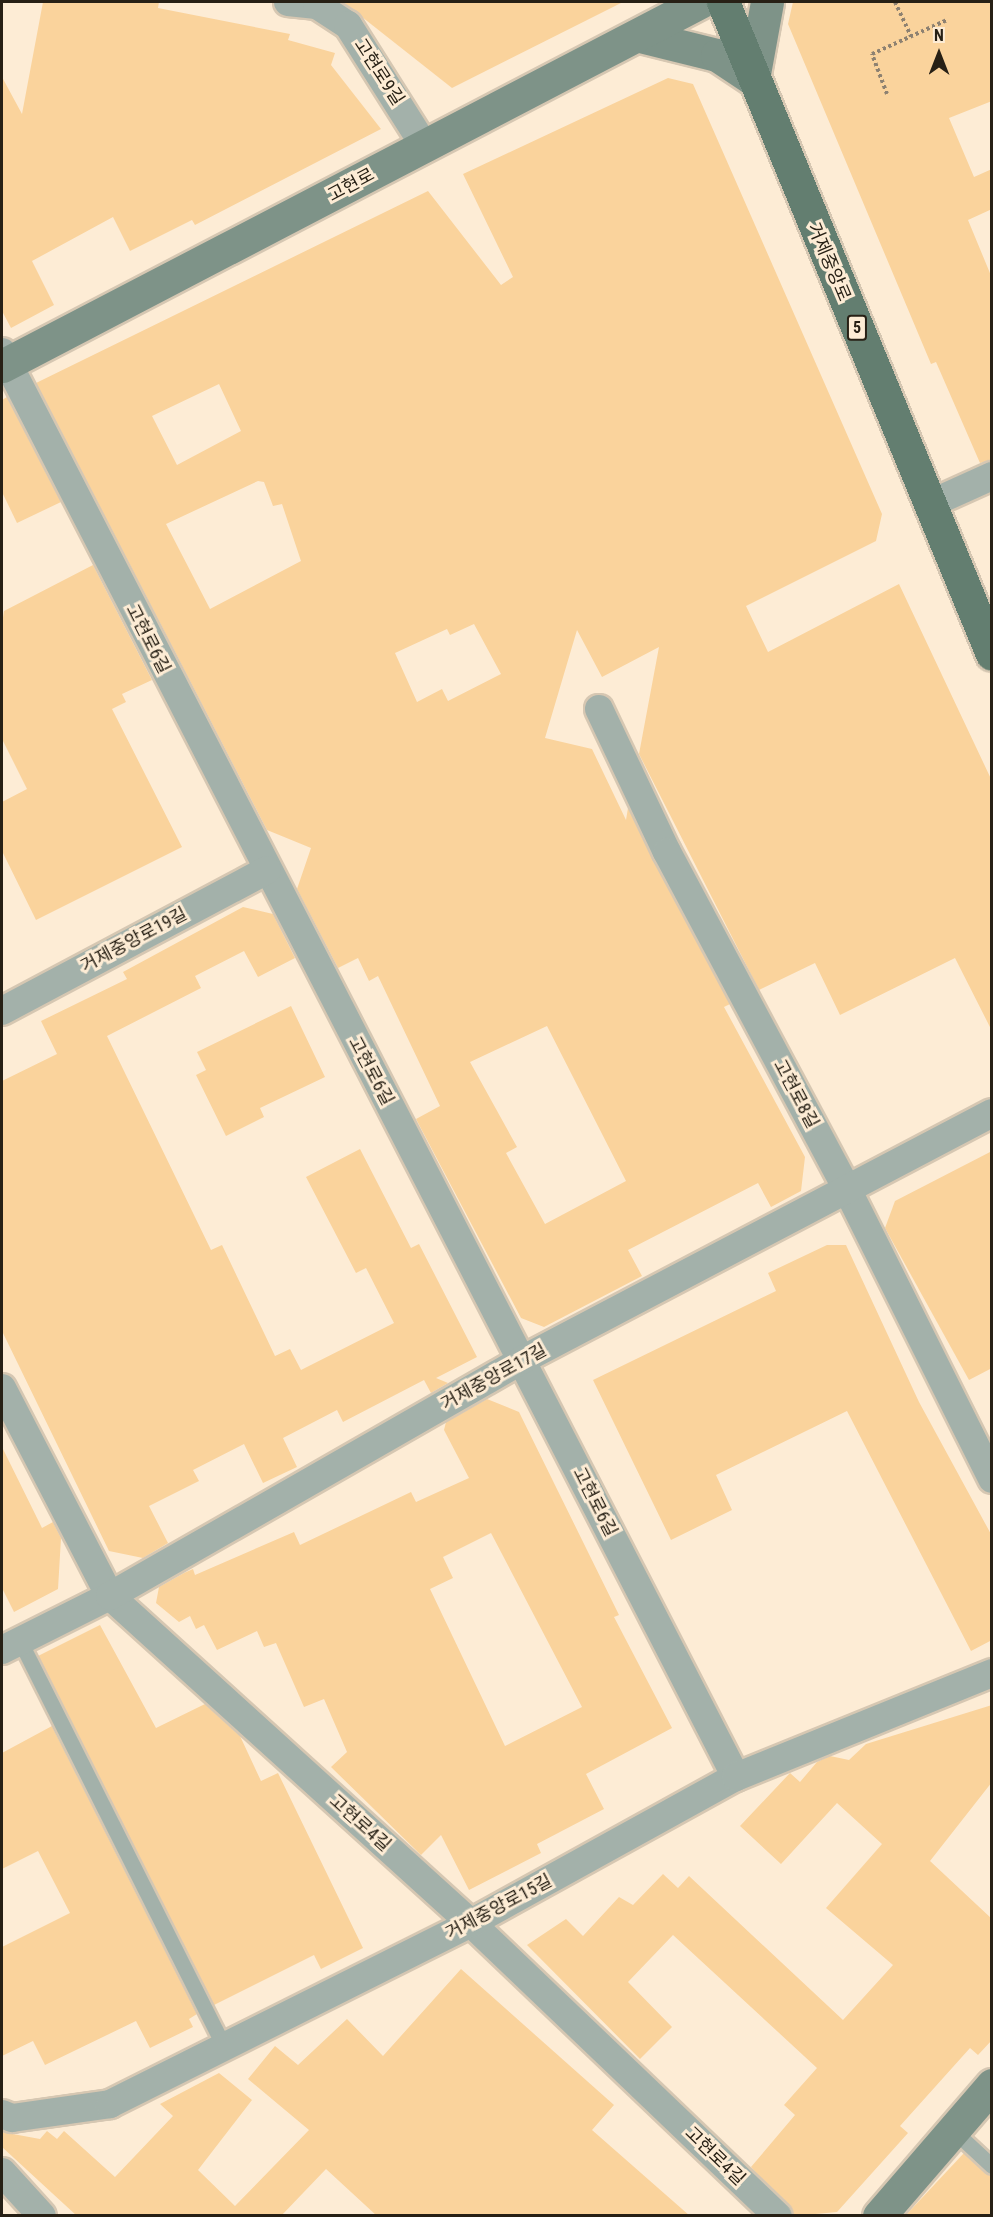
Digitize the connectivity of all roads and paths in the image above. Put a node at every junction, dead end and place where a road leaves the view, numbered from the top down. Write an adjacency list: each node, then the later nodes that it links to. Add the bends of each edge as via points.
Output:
1 (288, 2): 12 (street, 고현로9길, via 316,5 348,25)
2 (651, 2): 9 (street)
3 (700, 2): 9 (street, 고현로)
4 (723, 2): 10 (main road, 거제중앙로 / 5)
5 (767, 2): 10 (street)
6 (895, 2): 8 (path)
7 (947, 20): 8 (path)
8 (911, 37): 11 (path, via 872,54)
9 (635, 39): 10 (street, via 717,55); 12 (street, 고현로)
10 (753, 79): 15 (main road, 거제중앙로 / 5)
11 (887, 94)
12 (424, 145): 13 (street, 고현로)
13 (4, 360): 18 (street, 고현로6길)
14 (992, 476): 15 (street)
15 (930, 504): 16 (main road, 거제중앙로 / 5)
16 (992, 654)
17 (599, 709): 21 (street, 고현로8길, via 667,852)
18 (267, 870): 19 (street, 거제중앙로19길); 22 (street, 고현로6길)
19 (2, 1011)
20 (992, 1113): 21 (street, 거제중앙로17길)
21 (848, 1191): 22 (street, 거제중앙로17길); 24 (street, 고현로8길)
22 (522, 1360): 25 (street, 거제중앙로17길); 28 (street, 고현로6길)
23 (2, 1388): 25 (street, 고현로4길)
24 (992, 1479)
25 (110, 1596): 26 (street, 거제중앙로17길); 29 (street, 고현로4길)
26 (11, 1646): 30 (lane)
27 (992, 1673): 28 (street, 거제중앙로15길)
28 (736, 1777): 29 (street, 거제중앙로15길)
29 (471, 1923): 30 (street, 거제중앙로15길); 37 (street, 고현로4길)
30 (224, 2046): 32 (street, 거제중앙로15길, via 110,2104 12,2118)
31 (992, 2085): 33 (street)
32 (2, 2114)
33 (951, 2129): 34 (lane); 38 (street)
34 (992, 2166)
35 (2, 2172): 36 (street)
36 (42, 2216)
37 (778, 2216)
38 (879, 2216)

